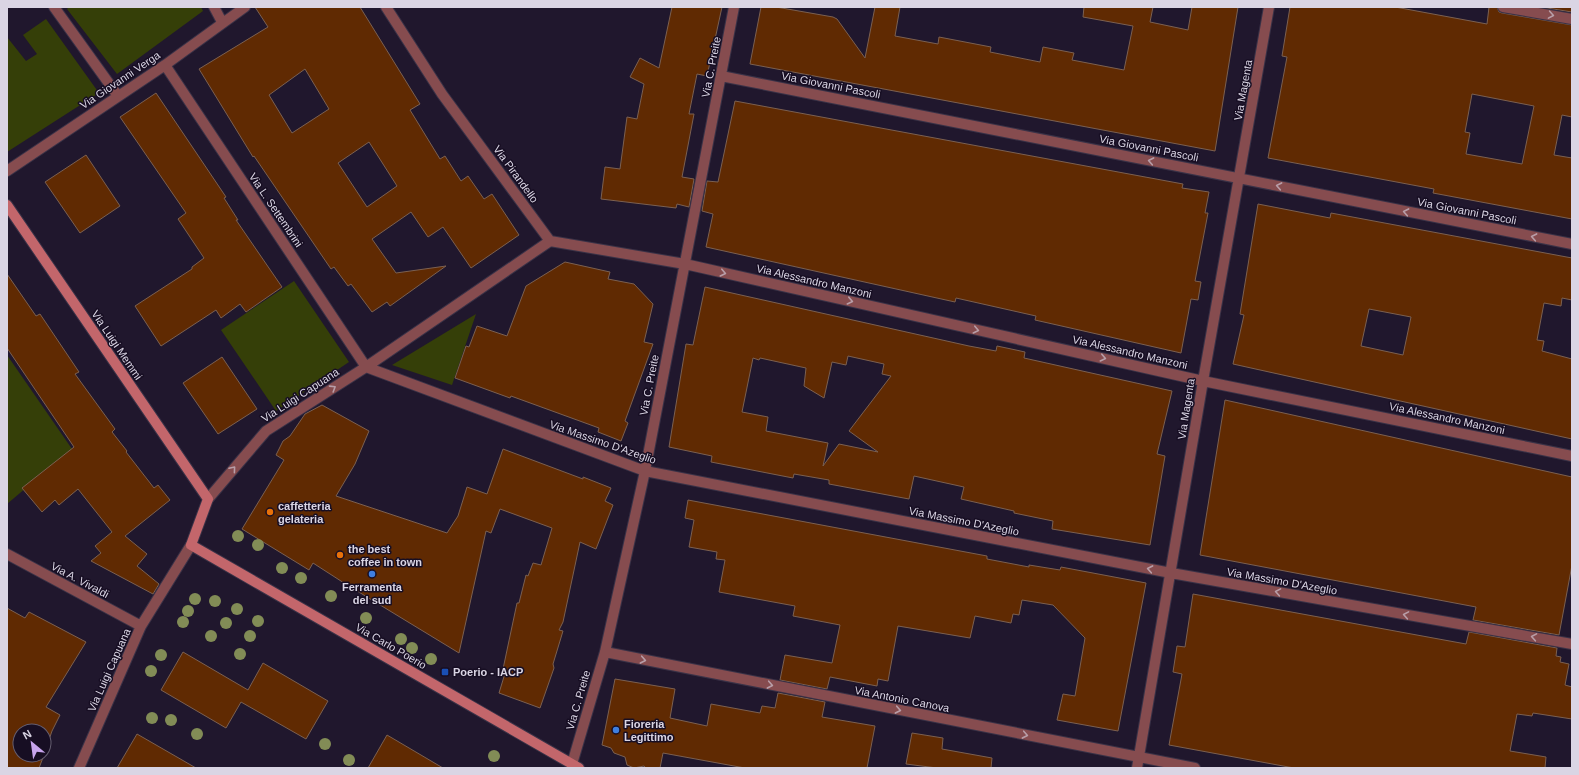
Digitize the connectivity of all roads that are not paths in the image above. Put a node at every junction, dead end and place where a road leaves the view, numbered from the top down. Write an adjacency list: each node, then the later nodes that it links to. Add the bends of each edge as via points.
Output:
1 (54, 7): 12 (street)
2 (214, 7): 9 (street)
3 (244, 7): 9 (street, Via Giovanni Verga)
4 (386, 7): 16 (street, Via Pirandello, via 442,94)
5 (734, 7): 11 (street, Via C. Preite)
6 (1269, 7): 14 (street, Via Magenta)
7 (1503, 7): 8 (street, one-way to 8)
8 (1572, 19)
9 (222, 22): 10 (street, Via Giovanni Verga)
10 (165, 65): 12 (street, Via Giovanni Verga); 19 (street, Via L. Settembrini)
11 (721, 76): 14 (street, Via Giovanni Pascoli, one-way to 11); 18 (street, Via C. Preite)
12 (118, 96): 13 (street, Via Giovanni Verga)
13 (7, 171)
14 (1240, 178): 17 (street, Via Giovanni Pascoli, one-way to 14); 20 (street, Via Magenta)
15 (7, 205): 23 (street, Via Luigi Memmi)
16 (550, 241): 18 (street); 19 (street, Via Luigi Capuana)
17 (1572, 244)
18 (685, 264): 20 (street, Via Alessandro Manzoni, one-way to 20); 22 (street, Via C. Preite)
19 (366, 367): 22 (street, Via Massimo D'Azeglio); 23 (street, Via Luigi Capuana, one-way to 19, via 266,431)
20 (1203, 381): 21 (street, Via Alessandro Manzoni); 26 (street, Via Magenta)
21 (1572, 456)
22 (645, 471): 26 (street, Via Massimo D'Azeglio, one-way to 22); 29 (street, Via C. Preite)
23 (208, 499): 24 (street, Via Luigi Capuana)
24 (191, 545): 27 (street, Via Luigi Capuana); 31 (street, Via Carlo Poerio)
25 (7, 554): 27 (street, Via A. Vivaldi)
26 (1171, 573): 28 (street, Via Massimo D'Azeglio, one-way to 26); 30 (street, Via Magenta)
27 (141, 626): 32 (street, Via Luigi Capuana)
28 (1572, 644)
29 (604, 652): 30 (street, Via Antonio Canova, one-way to 30); 31 (street, Via C. Preite)
30 (1138, 763): 33 (street, Via Antonio Canova)
31 (575, 766)
32 (79, 768)
33 (1195, 768)

